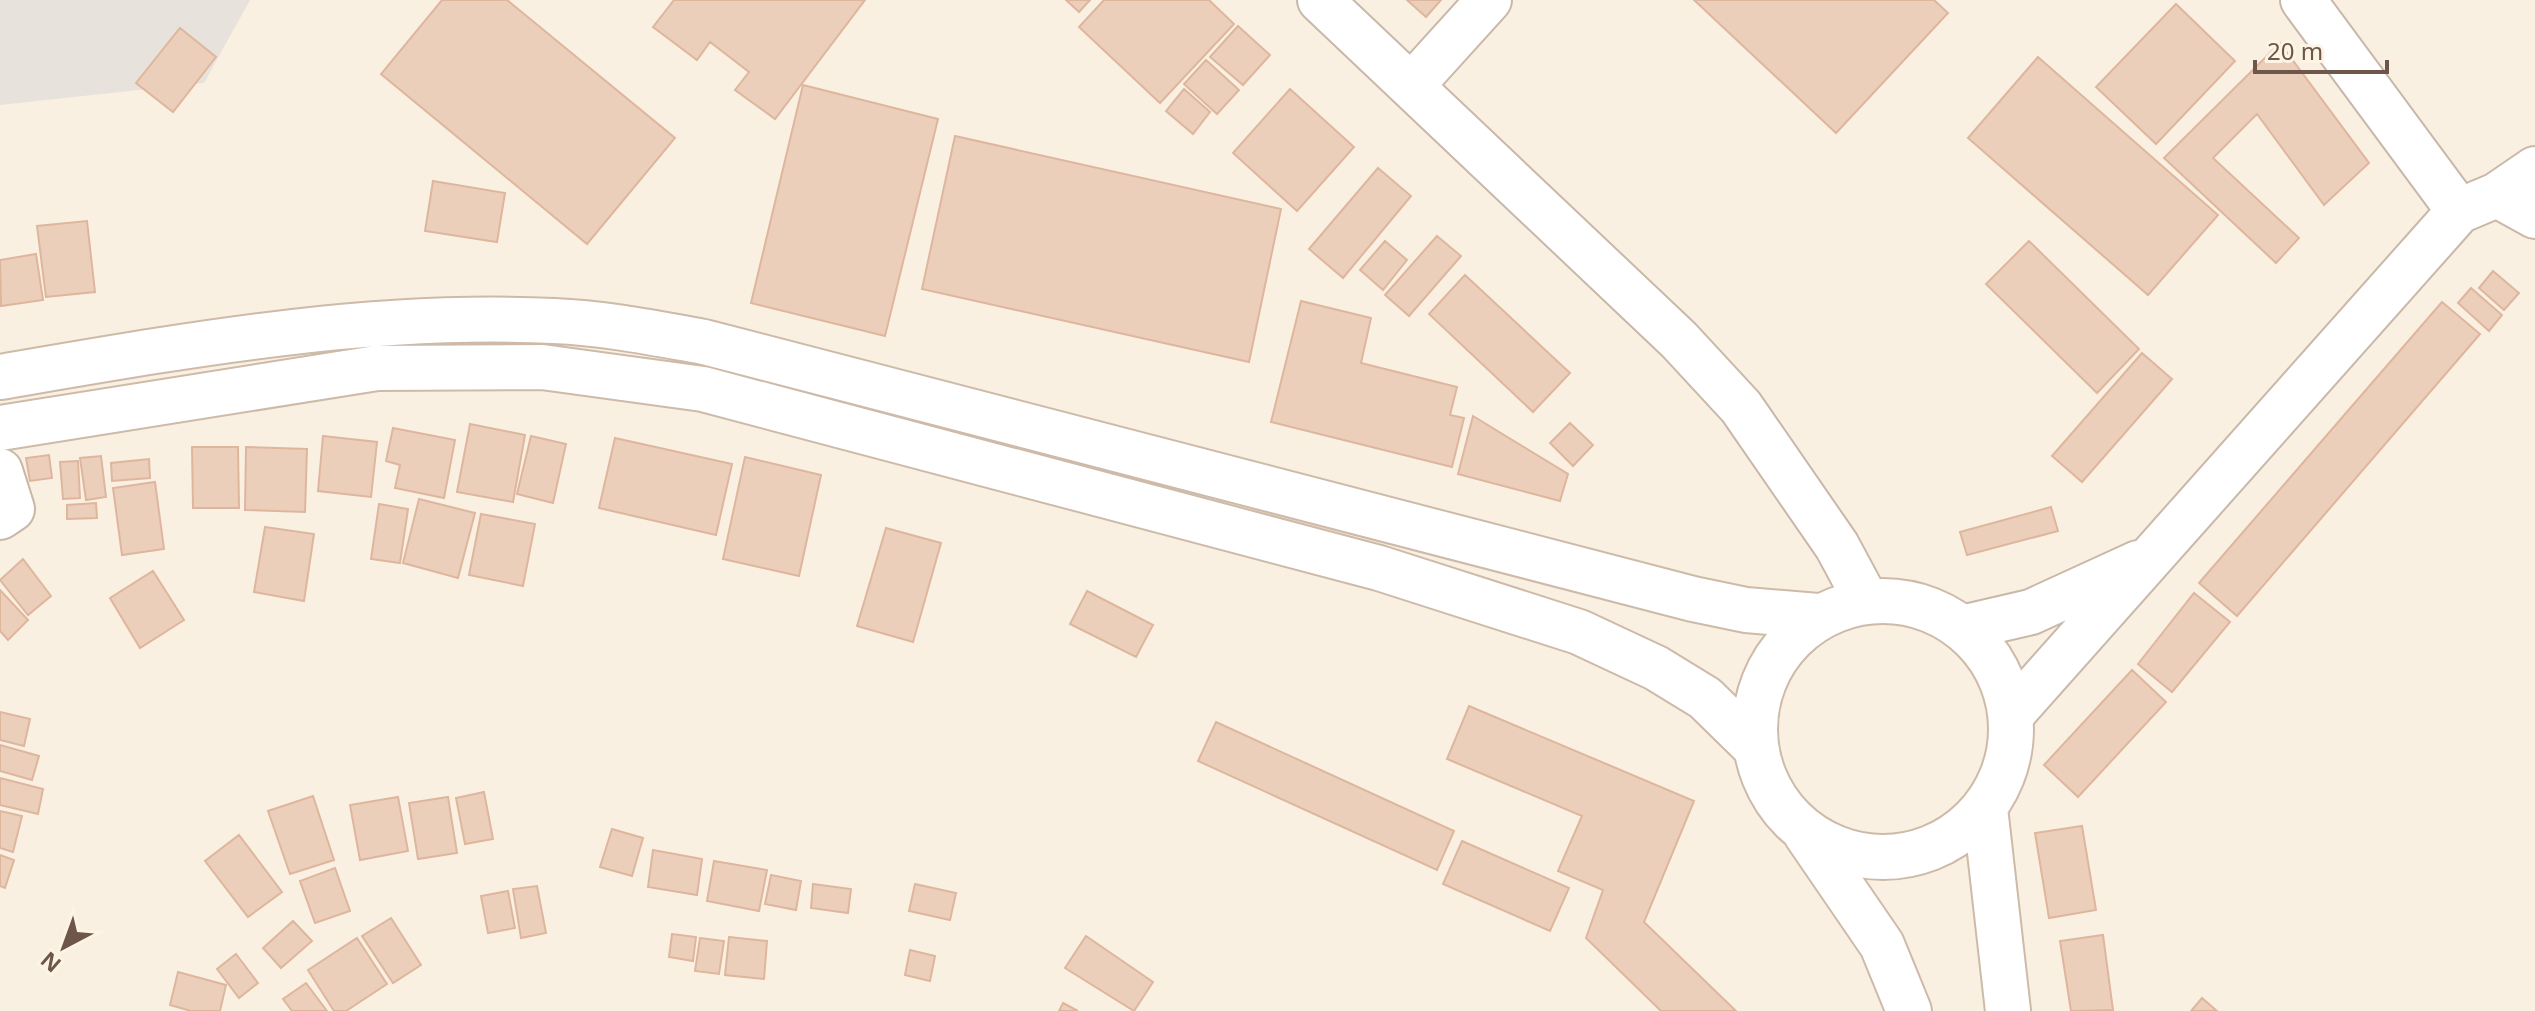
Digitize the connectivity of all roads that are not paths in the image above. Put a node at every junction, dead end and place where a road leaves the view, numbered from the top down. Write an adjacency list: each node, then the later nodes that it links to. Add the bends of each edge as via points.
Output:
1 (1320, 0): 4 (main road)
2 (1489, 0): 4 (main road)
3 (2303, 0): 6 (main road)
4 (1412, 85): 13 (main road, via 1679,340 1741,407 1837,546)
5 (2535, 169): 6 (main road)
6 (2478, 203): 7 (main road); 12 (main road)
7 (2535, 216)
8 (0, 377): 14 (main road, via 373,323 554,321 630,328 704,342 1693,599)
9 (0, 428): 17 (main road, via 377,368 542,367 703,389 1379,568 1579,632 1705,698)
10 (0, 471): 11 (main road, via 12,509)
11 (0, 517)
12 (2155, 556): 15 (main road, via 2031,612); 16 (main road)
13 (1866, 600): 14 (main road); 15 (main road, via 1917,604)
14 (1818, 616): 17 (main road, via 1780,649 1757,695)
15 (1962, 628): 16 (main road, via 1996,666)
16 (2011, 715): 18 (main road, via 2008,764)
17 (1754, 746): 19 (main road, via 1771,794)
18 (1985, 808): 19 (main road, via 1949,841 1901,858 1850,854); 21 (main road)
19 (1804, 832): 20 (main road, via 1882,945)
20 (1909, 1011)
21 (2008, 1011)

